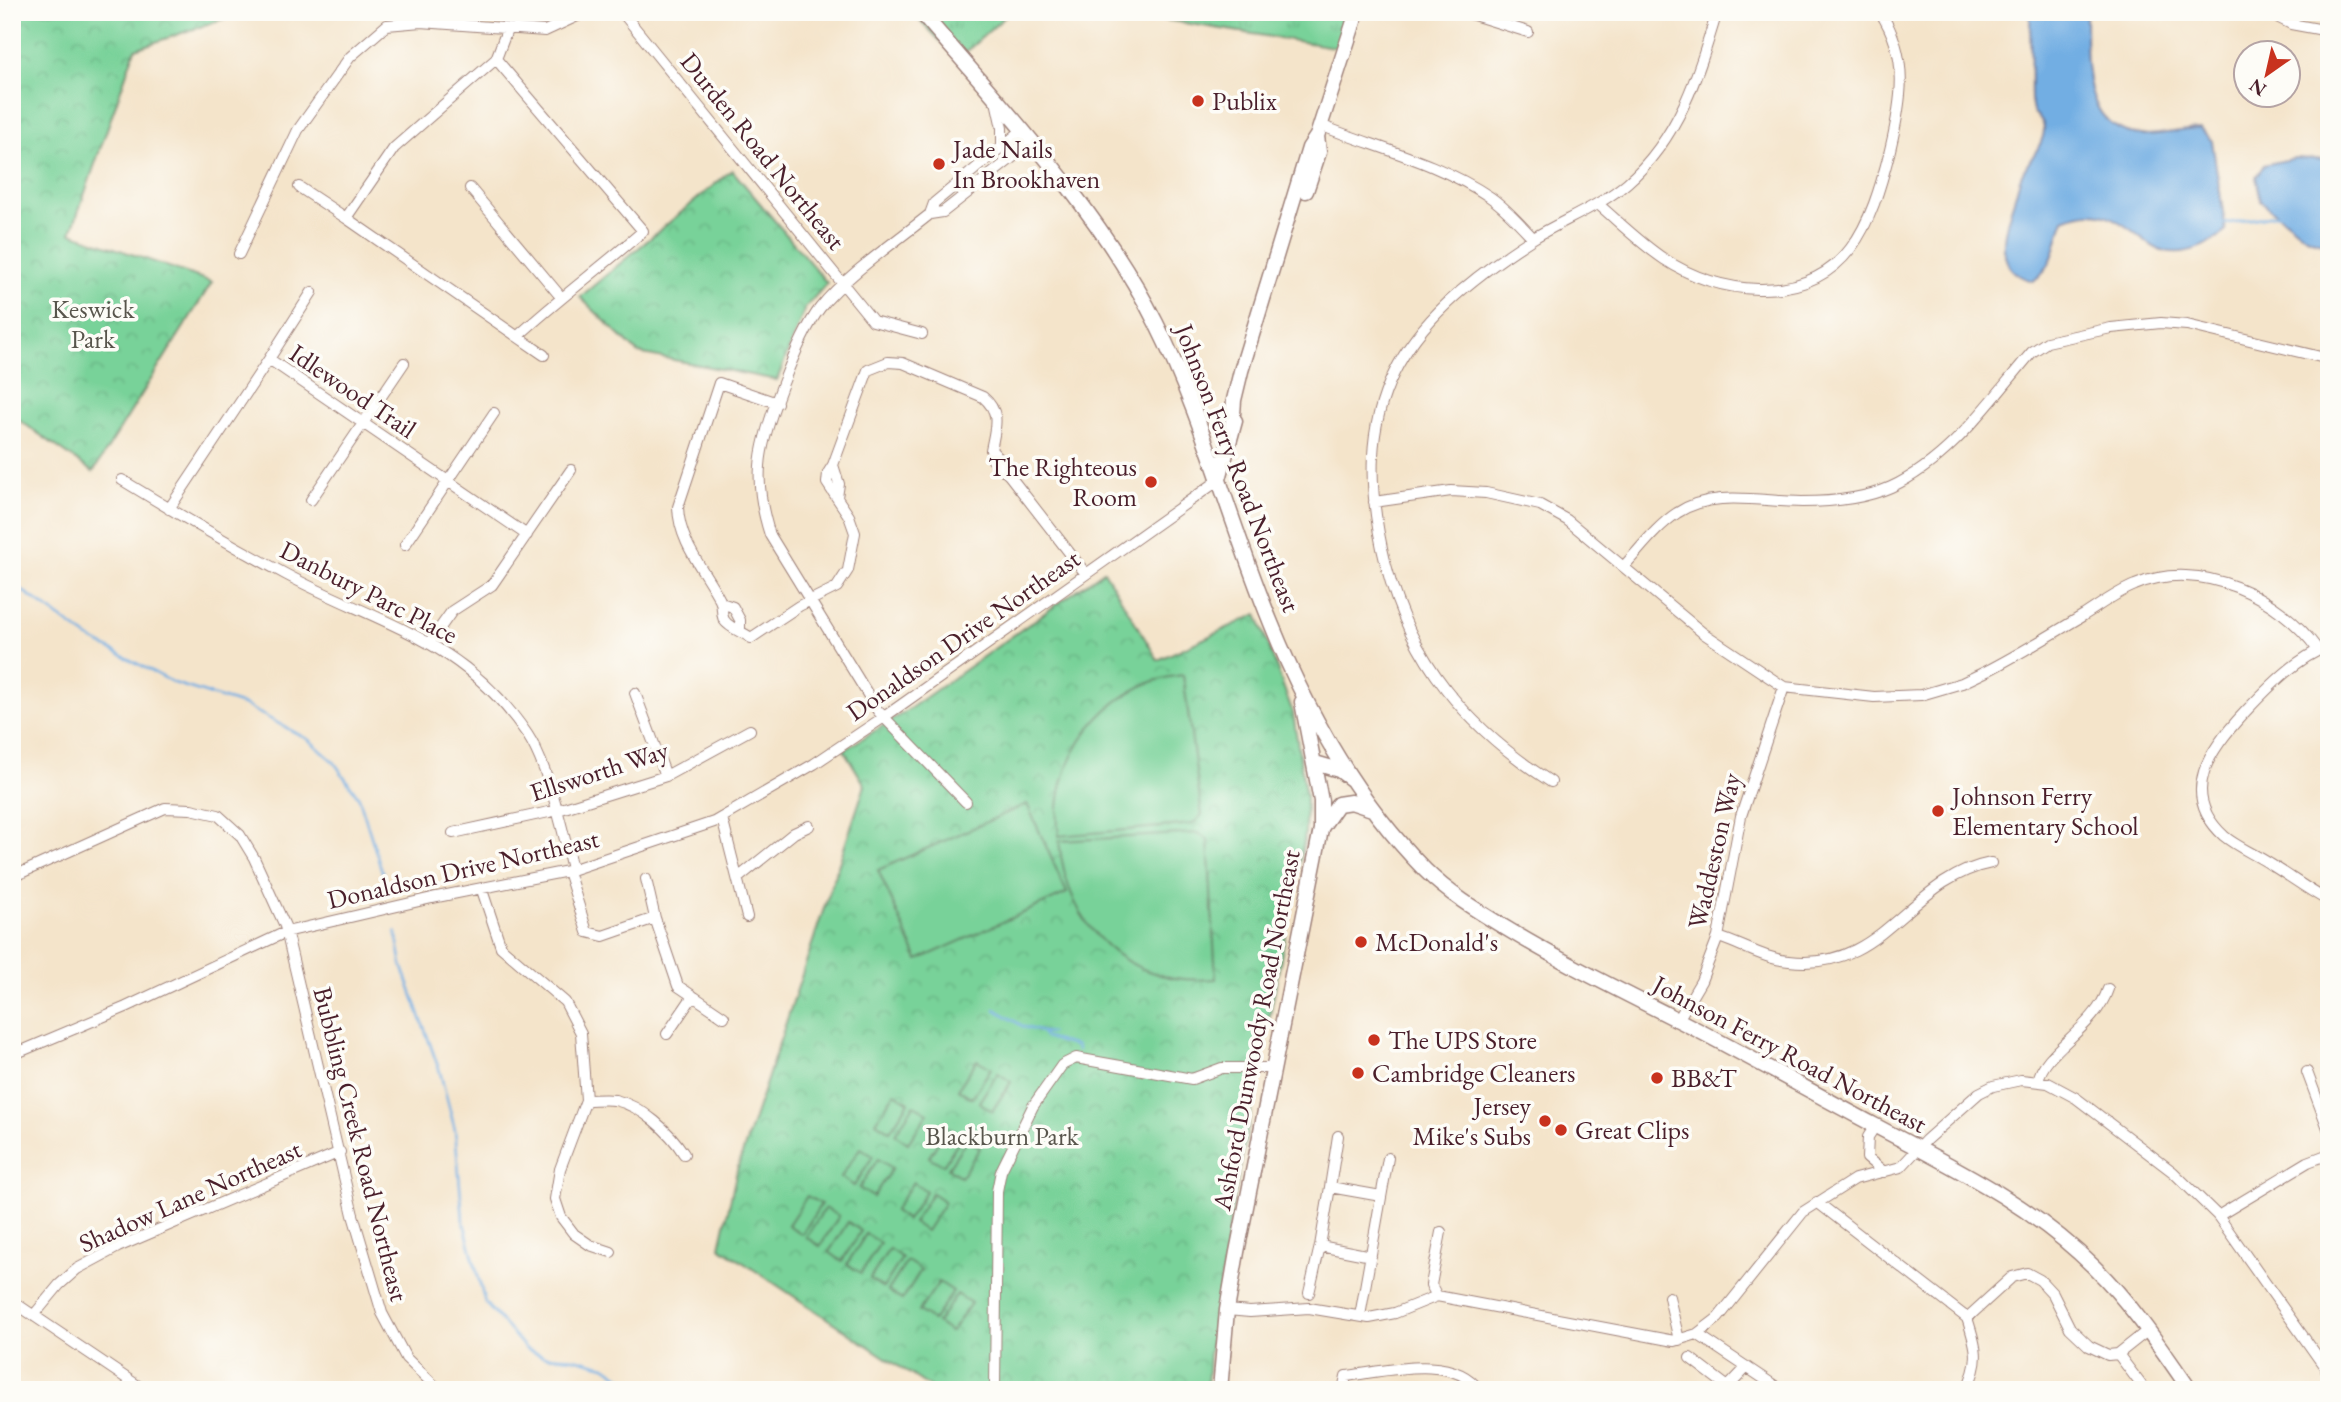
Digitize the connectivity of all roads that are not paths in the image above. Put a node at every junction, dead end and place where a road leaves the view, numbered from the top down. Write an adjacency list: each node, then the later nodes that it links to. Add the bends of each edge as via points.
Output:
1 (586, 12): 9 (street, via 545,31)
2 (622, 12): 25 (street, Durden Road Northeast)
3 (921, 12): 13 (main road, Johnson Ferry Road Northeast)
4 (1357, 12): 14 (main road)
5 (1464, 12): 11 (street)
6 (1717, 12): 20 (street, via 1683,113 1668,138 1627,183)
7 (1880, 12): 20 (street, via 1899,52 1902,99 1865,224 1854,245 1829,273 1783,289 1716,285 1664,259)
8 (2267, 12): 10 (street, via 2291,24)
9 (507, 30): 12 (street); 24 (street, via 421,22 387,25 378,32 351,57 299,130)
10 (2329, 31)
11 (1528, 32)
12 (496, 59): 22 (street, via 394,148); 27 (street, via 643,231 582,285)
13 (996, 100): 15 (main road, Johnson Ferry Road Northeast); 17 (street)
14 (1318, 130): 23 (street, via 1405,154 1454,178 1490,197); 40 (main road, via 1319,152)
15 (1021, 131): 16 (main road, Johnson Ferry Road Northeast); 17 (street)
16 (1031, 143): 21 (street, via 943,212); 40 (main road, Johnson Ferry Road Northeast, via 1094,222 1155,321)
17 (1002, 146): 21 (street, via 934,203)
18 (299, 187): 22 (street)
19 (470, 188): 27 (street)
20 (1598, 204): 23 (street)
21 (930, 214): 25 (street)
22 (346, 218): 29 (street)
23 (1534, 238): 42 (street, via 1469,282 1443,306 1415,336 1393,370 1381,396 1375,429)
24 (239, 254)
25 (844, 285): 28 (street, Durden Road Northeast, via 873,321); 34 (street, via 802,335)
26 (312, 292): 31 (street)
27 (561, 297): 29 (street)
28 (922, 334)
29 (518, 336): 30 (street)
30 (544, 355)
31 (269, 359): 36 (street, Idlewood Trail); 43 (street, Idlewood Trail)
32 (2329, 359): 46 (street, via 2161,323 2048,342 2032,352 1955,441 1889,488 1828,501 1739,499 1693,505 1676,513)
33 (404, 363): 36 (street)
34 (777, 403): 48 (street, via 760,466 763,512 770,535); 48 (street, via 719,383 678,507 678,524 722,603 723,618 730,627 751,638)
35 (494, 412): 39 (street)
36 (363, 424): 39 (street, Idlewood Trail); 41 (street)
37 (571, 470): 44 (street)
38 (122, 480): 43 (street, Danbury Parc Place)
39 (448, 480): 44 (street, Idlewood Trail); 45 (street)
40 (1219, 480): 47 (street, Donaldson Drive Northeast); 51 (main road, Johnson Ferry Road Northeast, via 1269,620)
41 (312, 500)
42 (1374, 502): 46 (street, via 1451,491 1514,497 1567,520); 59 (street, via 1388,574 1413,643 1438,681 1472,719 1524,765)
43 (169, 509): 49 (street, Danbury Parc Place, via 288,575)
44 (527, 535): 49 (street, via 492,585 452,611)
45 (405, 545)
46 (1624, 566): 52 (street, via 1703,633)
47 (1086, 575): 48 (street, via 991,450 998,416 992,404 903,363 888,362 868,370 833,465 838,474 837,497 855,533 848,570 837,587); 54 (street, Donaldson Drive Northeast)
48 (811, 601): 54 (street)
49 (430, 642): 62 (street, Danbury Parc Place, via 486,685 528,735)
50 (2323, 648): 52 (street, via 2267,600 2200,578 2171,578 2136,584 1987,671 1920,695 1874,697); 73 (street, via 2258,698 2223,736 2208,756 2201,788 2212,823 2227,838)
51 (1296, 680): 56 (main road, Ashford Dunwoody Road Northeast); 58 (main road, Johnson Ferry Road Northeast)
52 (1784, 687): 77 (street, Waddeston Way, via 1741,816)
53 (635, 692): 57 (street)
54 (884, 717): 60 (street); 63 (street, Donaldson Drive Northeast)
55 (750, 730): 57 (street, Ellsworth Way)
56 (1315, 764): 58 (main road, via 1339,769); 65 (main road, Ashford Dunwoody Road Northeast)
57 (666, 776): 62 (street, Ellsworth Way)
58 (1353, 780): 61 (main road, Johnson Ferry Road Northeast)
59 (1551, 782)
60 (966, 802)
61 (1373, 809): 65 (main road, via 1351,802 1338,804); 81 (main road, Johnson Ferry Road Northeast, via 1429,874 1464,902 1616,992)
62 (558, 810): 66 (street, Ellsworth Way); 68 (street, Danbury Parc Place)
63 (722, 818): 68 (street, Donaldson Drive Northeast); 70 (street)
64 (809, 827): 70 (street, via 794,833)
65 (1321, 829): 84 (main road, Ashford Dunwoody Road Northeast)
66 (453, 833)
67 (1991, 863): 77 (street, via 1958,872 1877,937 1837,960 1787,961)
68 (570, 870): 72 (street, Donaldson Drive Northeast); 75 (street, Danbury Parc Place, via 587,932 603,936)
69 (12, 877): 76 (street, Bubbling Creek Road Northeast, via 165,808 191,809 218,815 240,835)
70 (738, 878): 74 (street)
71 (646, 879): 75 (street)
72 (482, 890): 76 (street, Donaldson Drive Northeast); 87 (street, via 501,947 546,983 575,1016 582,1033)
73 (2329, 901)
74 (747, 917)
75 (655, 918): 79 (street, via 678,986)
76 (286, 932): 83 (street, Donaldson Drive Northeast); 92 (street, Bubbling Creek Road Northeast)
77 (1718, 937): 81 (street, Waddeston Way, via 1701,981)
78 (2108, 989): 86 (street, via 2098,1012 2042,1066)
79 (693, 996): 80 (street); 82 (street)
80 (724, 1017)
81 (1678, 1020): 88 (main road, Johnson Ferry Road Northeast)
82 (667, 1034)
83 (12, 1055)
84 (1275, 1068): 111 (main road, Ashford Dunwoody Road Northeast); 124 (street, via 1222,1068 1192,1079 1076,1058 1062,1065 1010,1148 996,1191)
85 (2307, 1072): 89 (street)
86 (2038, 1081): 91 (street, via 2006,1083 1979,1093); 102 (street, via 2059,1088 2103,1118 2173,1172)
87 (586, 1100): 93 (street, via 614,1100 632,1107 675,1139); 105 (street, via 559,1169 555,1199 561,1217 575,1234)
88 (1875, 1126): 91 (main road, Johnson Ferry Road Northeast); 96 (street, via 1868,1137)
89 (2329, 1131)
90 (1338, 1136): 99 (street)
91 (1917, 1148): 97 (street, via 1901,1167); 115 (main road, Johnson Ferry Road Northeast, via 1998,1192 2048,1227 2095,1268)
92 (340, 1152): 112 (street, Shadow Lane Northeast, via 77,1269); 123 (street, Bubbling Creek Road Northeast, via 382,1313 406,1358)
93 (684, 1154)
94 (2329, 1154): 102 (street, via 2308,1161)
95 (1388, 1158): 100 (street)
96 (1867, 1158): 97 (street); 98 (street)
97 (1884, 1172): 98 (street)
98 (1856, 1179): 101 (street)
99 (1330, 1187): 100 (street); 104 (street)
100 (1381, 1196): 106 (street)
101 (1817, 1202): 114 (street); 116 (street, via 1802,1212 1718,1318)
102 (2218, 1216): 121 (street)
103 (1441, 1232): 108 (street, via 1432,1285)
104 (1320, 1246): 106 (street); 107 (street)
105 (611, 1252)
106 (1371, 1256): 113 (street)
107 (1309, 1293)
108 (1437, 1296): 113 (street, via 1395,1313); 117 (street)
109 (1669, 1297): 117 (street)
110 (12, 1301): 112 (street)
111 (1227, 1310): 113 (street, via 1309,1308); 125 (main road, Ashford Dunwoody Road Northeast)
112 (33, 1315): 122 (street)
113 (1360, 1316)
114 (1967, 1318): 118 (street, via 2012,1277 2027,1273 2053,1294 2070,1328 2089,1346 2108,1355); 129 (street, via 1976,1345 1977,1370)
115 (2147, 1331): 118 (street); 131 (main road, Johnson Ferry Road Northeast)
116 (1697, 1334): 117 (street); 120 (street)
117 (1679, 1340)
118 (2118, 1354): 130 (street)
119 (1690, 1358): 120 (street, via 1727,1387)
120 (1747, 1367): 128 (street)
121 (2329, 1373)
122 (144, 1390)
123 (439, 1390)
124 (995, 1390)
125 (1220, 1390)
126 (1343, 1390): 127 (street, via 1346,1376 1433,1366 1474,1381)
127 (1479, 1390)
128 (1781, 1390)
129 (1966, 1390)
130 (2145, 1390)
131 (2190, 1390)

